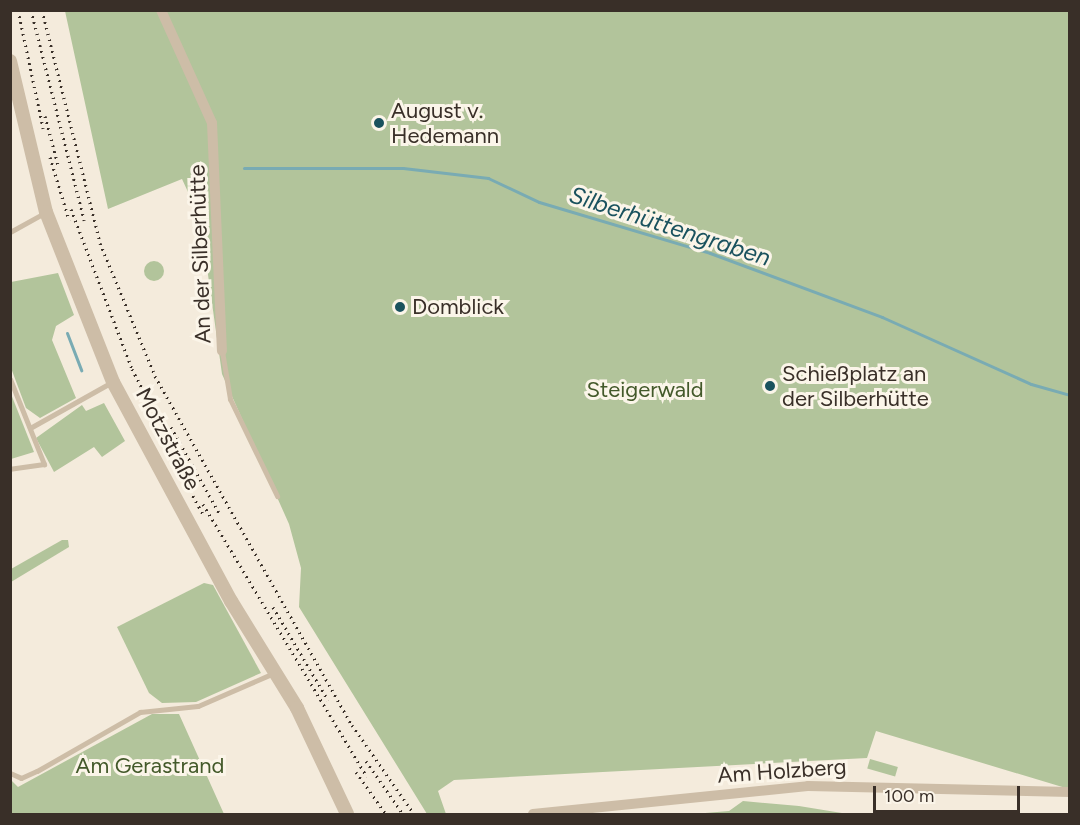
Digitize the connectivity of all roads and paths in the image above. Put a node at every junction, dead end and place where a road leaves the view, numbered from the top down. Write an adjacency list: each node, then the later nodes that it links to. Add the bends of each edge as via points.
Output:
1 (161, 10): 5 (street, An der Silberhütte, via 212,123)
2 (10, 60): 3 (street, Motzstraße)
3 (46, 212): 4 (lane); 7 (street, Motzstraße)
4 (10, 232)
5 (222, 351): 10 (lane, An der Silberhütte, via 230,399)
6 (10, 379): 8 (lane)
7 (113, 382): 8 (lane); 11 (street, Motzstraße)
8 (30, 428): 9 (lane, via 44,464)
9 (10, 469)
10 (277, 496)
11 (275, 672): 12 (lane, via 198,706 140,712 37,771 21,778); 14 (street, Motzstraße)
12 (10, 773)
13 (1070, 792): 15 (street, Am Holzberg, via 808,786)
14 (347, 814)
15 (533, 814)

